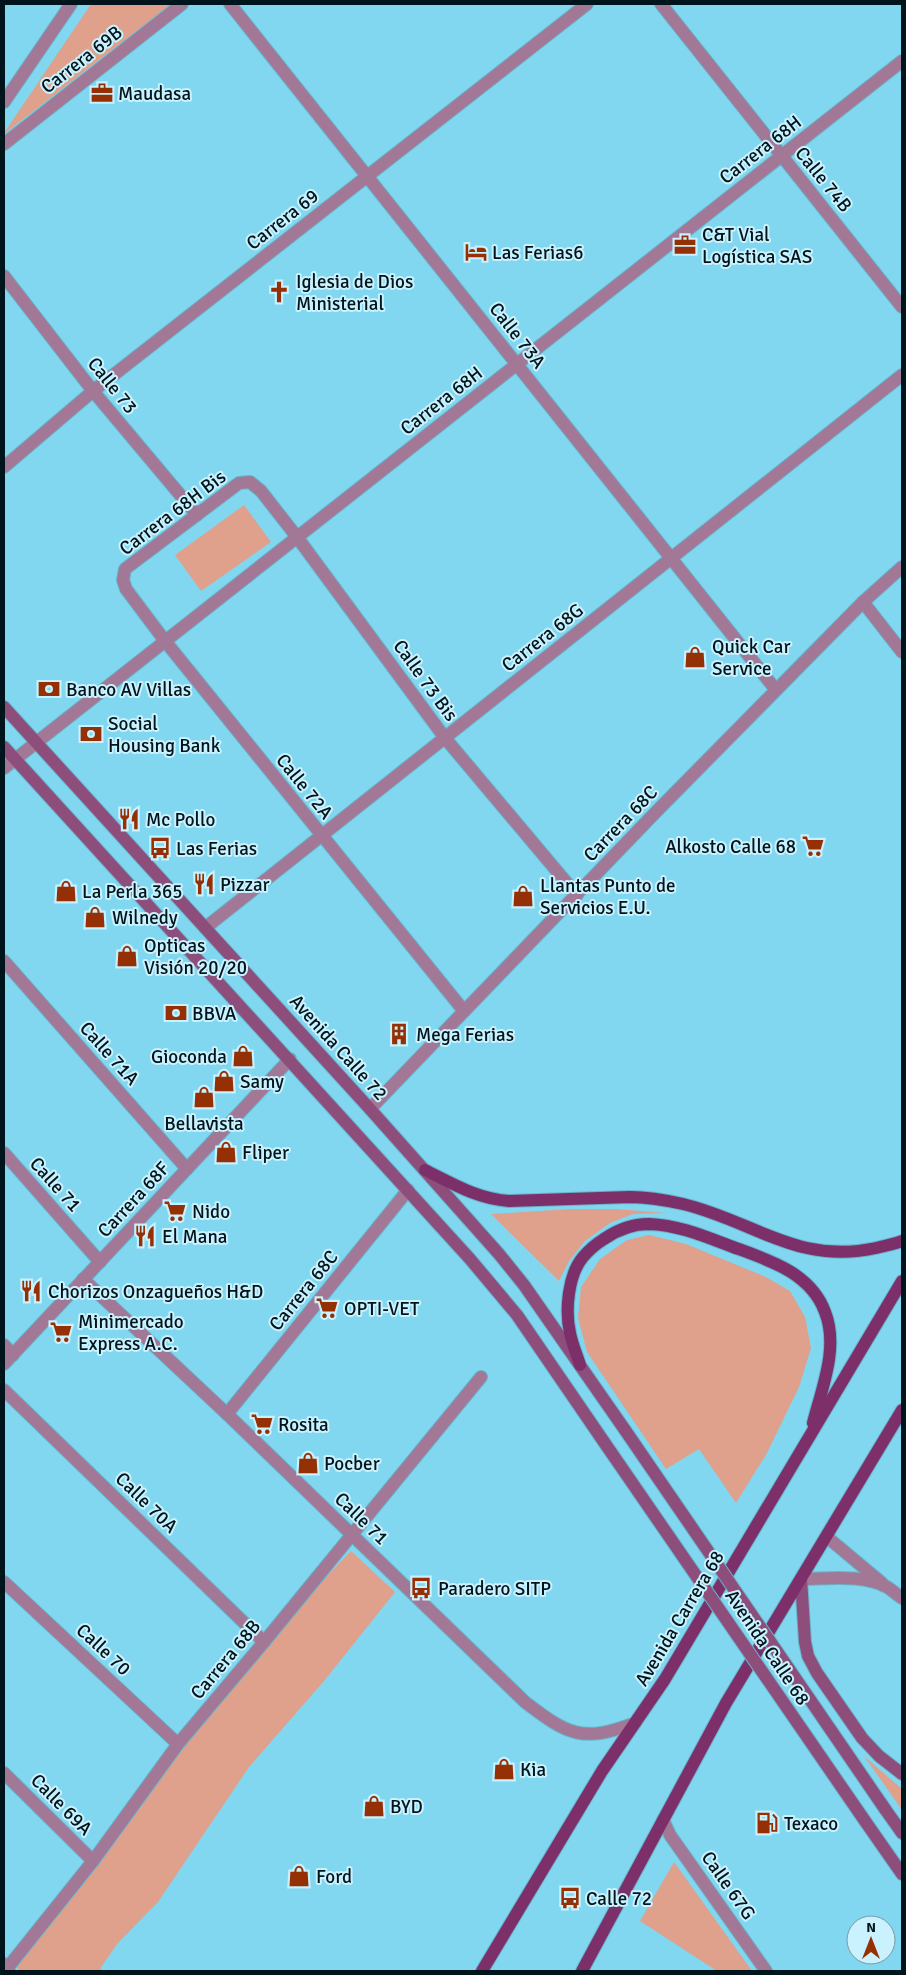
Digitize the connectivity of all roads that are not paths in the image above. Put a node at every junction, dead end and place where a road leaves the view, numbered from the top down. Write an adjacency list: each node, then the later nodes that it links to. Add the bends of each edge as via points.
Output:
1 (71, 4): 7 (street)
2 (182, 4): 8 (street, Carrera 69B)
3 (230, 4): 10 (street, Calle 73A)
4 (586, 4): 10 (street, Carrera 69)
5 (660, 4): 9 (street, Calle 74B)
6 (902, 61): 9 (street, Carrera 68H)
7 (4, 102)
8 (4, 144)
9 (782, 156): 12 (street, Calle 74B); 13 (street, Carrera 68H)
10 (368, 176): 13 (street, Calle 73A); 15 (street, Carrera 69)
11 (4, 276): 15 (street, Calle 73)
12 (902, 307)
13 (517, 364): 19 (street, Carrera 68H); 20 (street, Calle 73A)
14 (902, 375): 20 (street, Carrera 68G)
15 (93, 391): 16 (street, Carrera 69); 18 (street, Calle 73)
16 (4, 466)
17 (250, 482): 18 (street, Carrera 68H Bis, via 240,483); 19 (street, Calle 73 Bis, via 261,491)
18 (198, 515): 22 (street, Carrera 68H Bis, via 126,569)
19 (297, 537): 24 (street, Carrera 68H); 28 (street, Calle 73 Bis)
20 (671, 558): 26 (street, Calle 73A); 28 (street, Carrera 68G)
21 (902, 567): 23 (street, Carrera 68C)
22 (123, 580): 24 (street, Calle 72A, via 126,589)
23 (863, 602): 25 (street); 26 (street, Carrera 68C)
24 (165, 641): 29 (street, Carrera 68H); 33 (street, Calle 72A)
25 (902, 652)
26 (776, 690): 34 (street, Carrera 68C)
27 (4, 707): 29 (main road, Avenida Calle 72)
28 (445, 738): 33 (street, Carrera 68G); 34 (street, Calle 73 Bis)
29 (36, 743): 31 (street, Carrera 68H); 35 (main road, Avenida Calle 72)
30 (4, 747): 31 (main road)
31 (15, 760): 32 (street, Carrera 68H); 38 (main road)
32 (4, 768)
33 (322, 836): 35 (street, Carrera 68G); 37 (street, Calle 72A)
34 (577, 895): 37 (street, Carrera 68C)
35 (205, 928): 39 (main road, Avenida Calle 72)
36 (4, 961): 41 (street, Calle 71A)
37 (464, 1012): 39 (street, Carrera 68C)
38 (290, 1060): 41 (street, Carrera 68F); 43 (main road)
39 (370, 1109): 42 (main road, Avenida Calle 72)
40 (4, 1153): 45 (street, Calle 71)
41 (187, 1169): 45 (street, Carrera 68F)
42 (425, 1170): 44 (main road, via 461,1189 492,1199 630,1196 683,1204 804,1248 835,1252 865,1250); 50 (main road, Avenida Calle 72, via 524,1285)
43 (408, 1190): 54 (street, Carrera 68C); 72 (main road, Avenida Calle 68, bridge, via 516,1315)
44 (902, 1241)
45 (100, 1262): 46 (street, Carrera 68F)
46 (84, 1279): 49 (street, Carrera 68F); 54 (street, Calle 71)
47 (902, 1281): 57 (main road, Avenida Carrera 68)
48 (4, 1345): 49 (street)
49 (8, 1359)
50 (580, 1365): 56 (main road, Avenida Calle 72); 57 (main road, via 569,1332 568,1309 575,1271 583,1257 613,1233 635,1225 687,1230 784,1267 804,1280 819,1298 831,1333)
51 (481, 1377): 58 (street, Carrera 68B)
52 (4, 1390): 64 (street, Calle 70A)
53 (902, 1410): 55 (main road)
54 (227, 1414): 58 (street, Calle 71)
55 (898, 1428): 59 (main road)
56 (625, 1430): 70 (main road, Avenida Calle 68, bridge)
57 (810, 1435): 65 (main road, Avenida Carrera 68, via 666,1679)
58 (352, 1534): 64 (street, Carrera 68B); 65 (street, Calle 71, via 525,1702 554,1724 574,1733 593,1735)
59 (827, 1537): 60 (main road); 62 (street)
60 (801, 1580): 62 (street, via 844,1578); 68 (main road, via 808,1656 862,1738); 69 (main road, via 726,1703)
61 (4, 1582): 66 (street, Calle 70)
62 (886, 1586): 63 (street)
63 (902, 1598)
64 (264, 1642): 66 (street, Carrera 68B)
65 (635, 1723): 74 (main road, Avenida Carrera 68, via 602,1771)
66 (178, 1744): 71 (street, Carrera 68B)
67 (4, 1773): 71 (street, Calle 69A)
68 (902, 1774)
69 (663, 1820): 75 (main road); 76 (street, Calle 67G)
70 (902, 1833)
71 (93, 1861): 73 (street, Carrera 68B)
72 (902, 1874)
73 (6, 1969)
74 (482, 1971)
75 (582, 1971)
76 (766, 1971)

